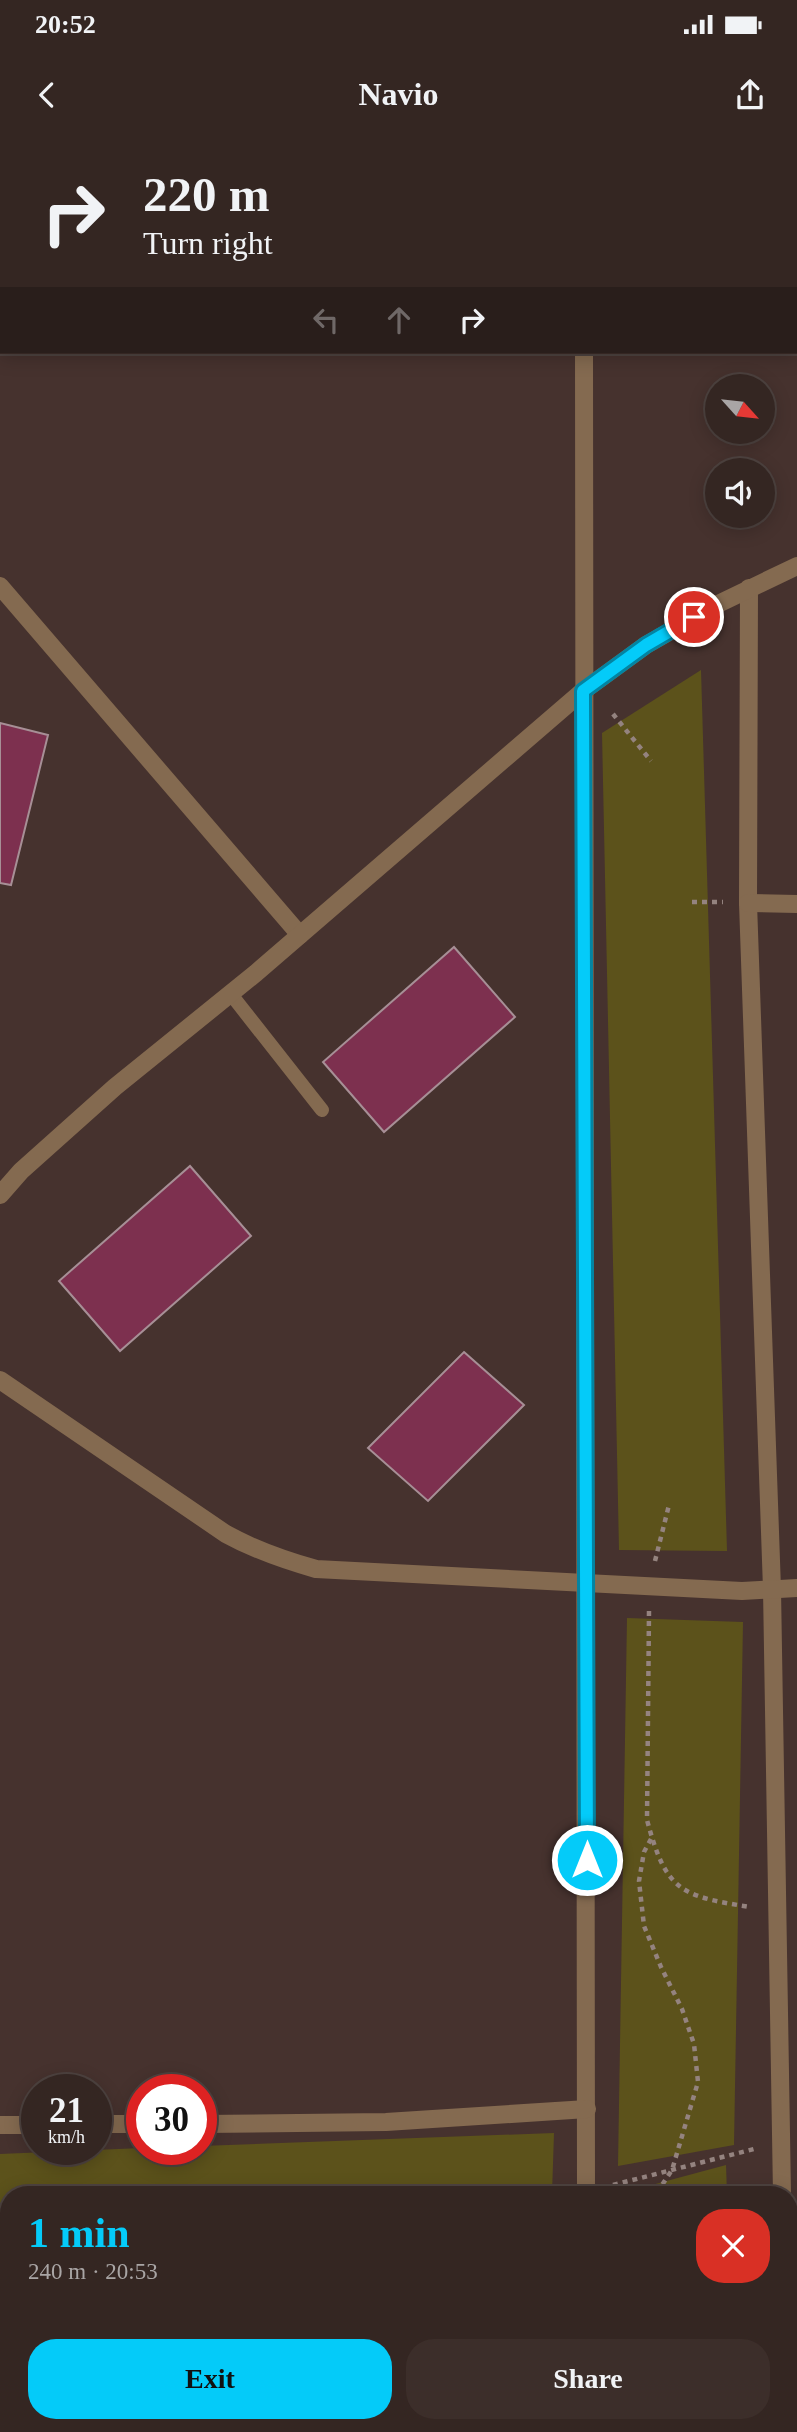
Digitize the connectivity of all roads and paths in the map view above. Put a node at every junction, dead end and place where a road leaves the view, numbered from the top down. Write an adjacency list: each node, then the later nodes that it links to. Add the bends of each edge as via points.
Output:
1 (584, 354): 5 (street)
2 (797, 566): 4 (street)
3 (0, 586): 9 (street)
4 (749, 588): 5 (street, via 646,645); 7 (street)
5 (586, 689): 6 (path); 9 (street); 15 (street)
6 (651, 761)
7 (748, 903): 8 (street); 18 (street)
8 (797, 904)
9 (300, 935): 10 (street)
10 (230, 993): 11 (lane); 12 (street, via 115,1087)
11 (322, 1110)
12 (0, 1195)
13 (0, 1380): 15 (street, via 226,1534 286,1561 316,1569)
14 (669, 1504): 16 (path)
15 (587, 1584): 16 (street); 21 (street)
16 (649, 1587): 18 (street); 19 (path, via 647,1820)
17 (797, 1588): 18 (street)
18 (772, 1589): 20 (street)
19 (652, 1838): 20 (path, via 667,1874 678,1886 721,1902); 26 (path, via 644,1852 639,1881 644,1926 690,2032 698,2082)
20 (778, 1911): 25 (street)
21 (587, 2109): 22 (street, via 386,2122); 27 (street)
22 (217, 2124)
23 (0, 2125): 24 (street)
24 (21, 2125)
25 (787, 2148): 26 (path); 30 (street)
26 (672, 2170): 28 (path); 29 (path)
27 (586, 2186)
28 (612, 2186)
29 (661, 2186)
30 (783, 2186)

